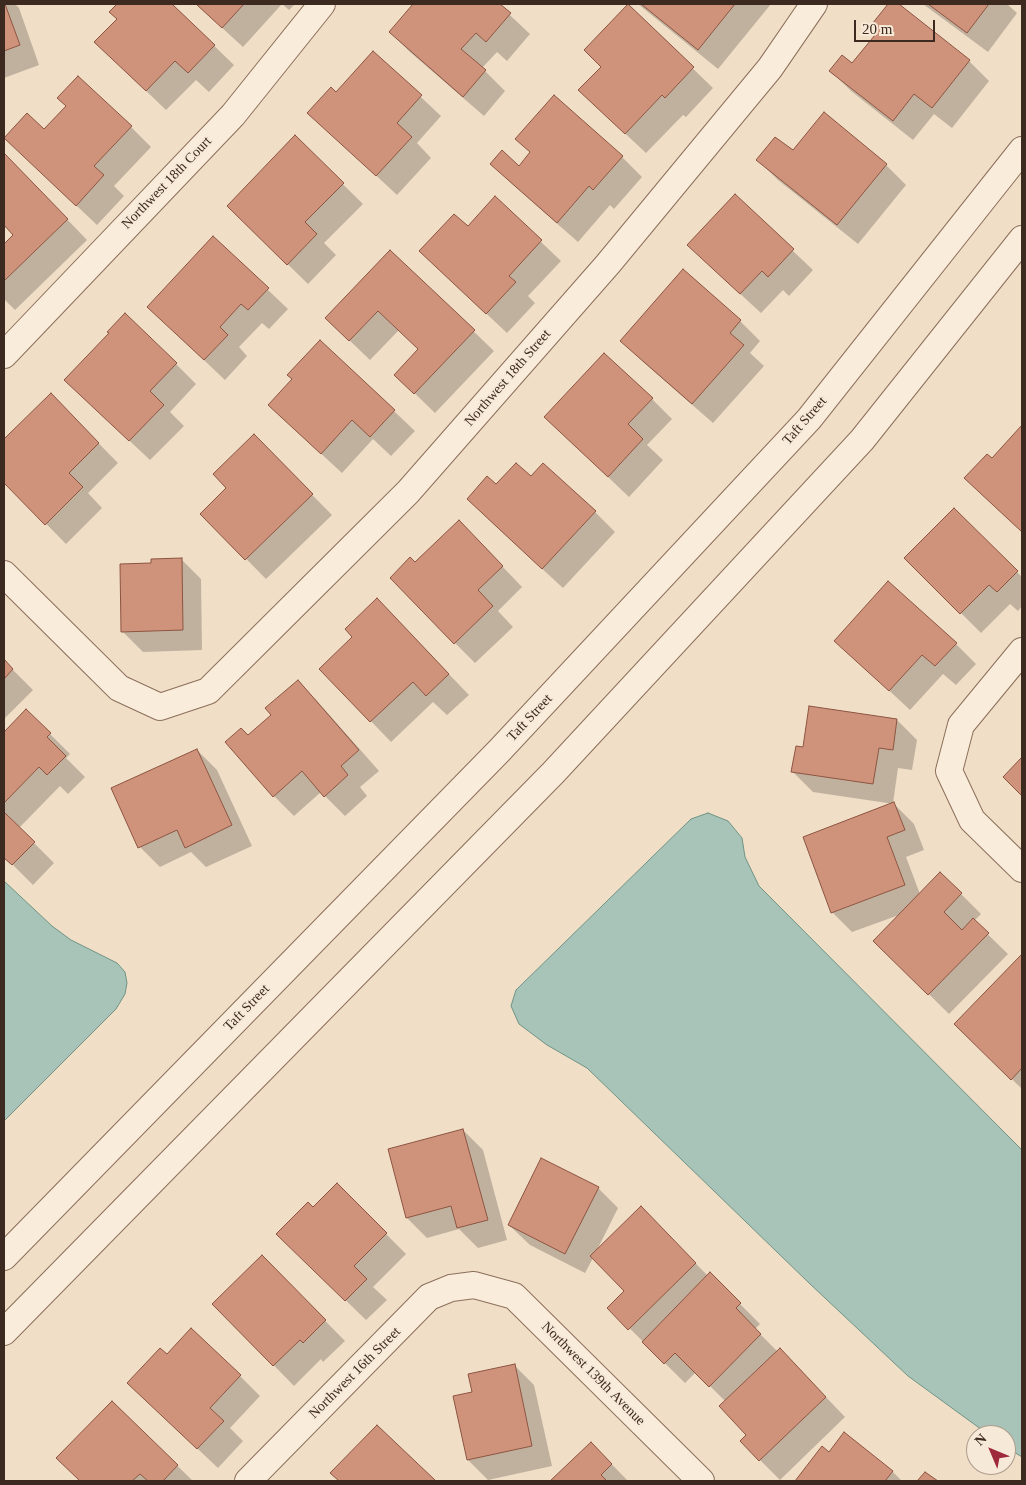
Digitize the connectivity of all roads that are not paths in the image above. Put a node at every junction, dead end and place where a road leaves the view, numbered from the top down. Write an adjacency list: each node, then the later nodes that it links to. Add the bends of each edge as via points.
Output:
1 (322, 4): 5 (street, Northwest 18th Court, via 233,115)
2 (814, 4): 6 (street, Northwest 18th Street, via 770,68 621,249 408,492 208,691 160,707 119,688)
3 (1022, 150): 9 (street, Taft Street, via 809,420 499,751)
4 (1022, 239): 11 (street, via 862,440 815,491 552,773)
5 (4, 355)
6 (4, 574)
7 (1022, 651): 8 (street, via 961,725 949,772 972,820)
8 (1022, 869)
9 (4, 1256)
10 (474, 1286): 12 (street, Northwest 16th Street, via 451,1288 429,1297); 13 (street, Northwest 139th Avenue, via 514,1296)
11 (4, 1332)
12 (248, 1481)
13 (701, 1481)

